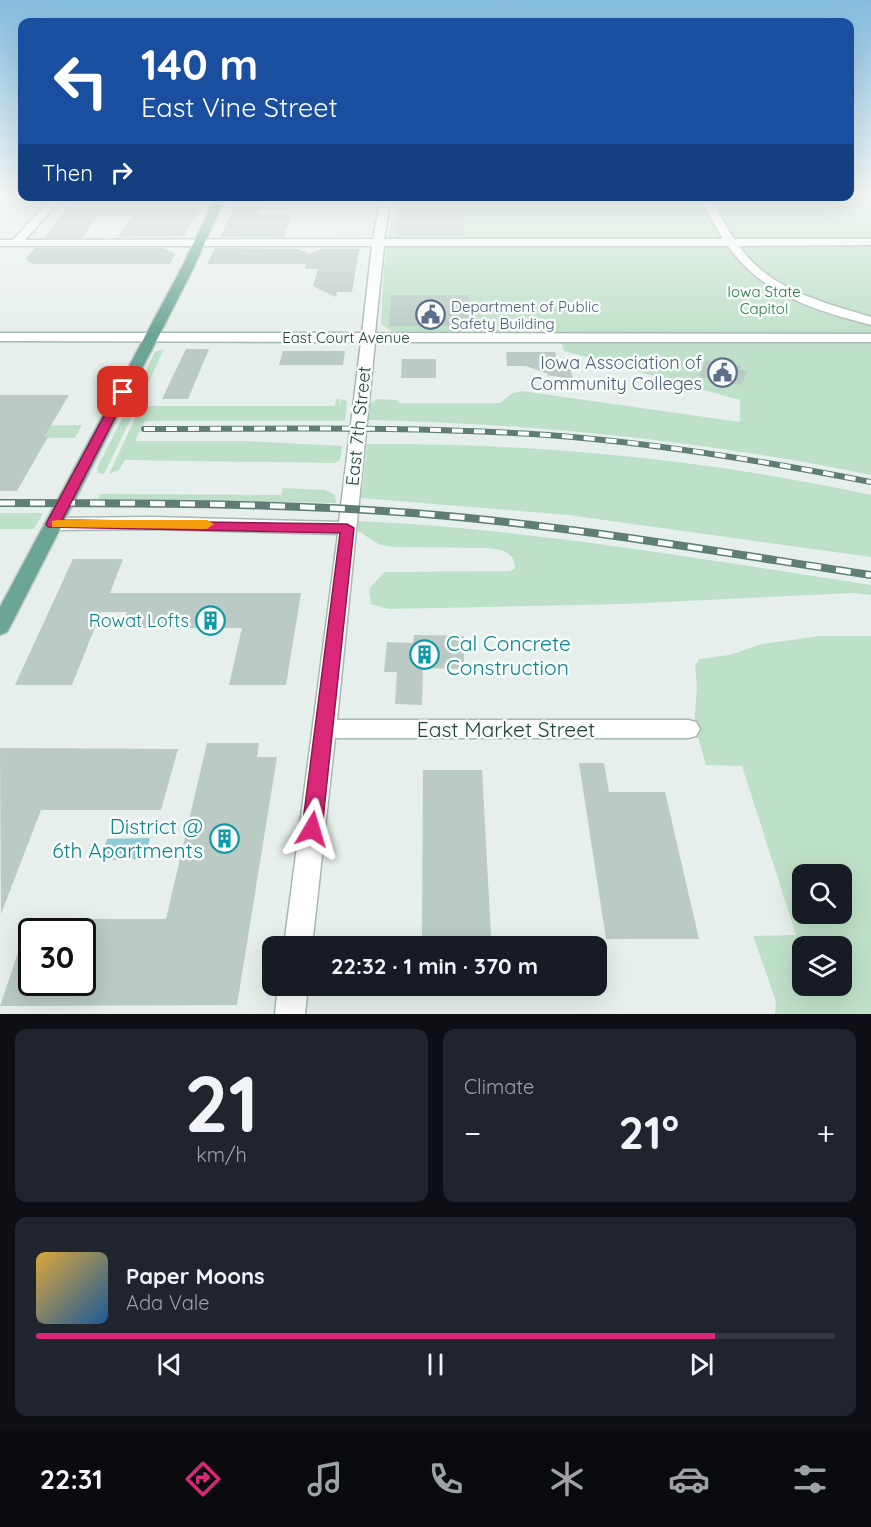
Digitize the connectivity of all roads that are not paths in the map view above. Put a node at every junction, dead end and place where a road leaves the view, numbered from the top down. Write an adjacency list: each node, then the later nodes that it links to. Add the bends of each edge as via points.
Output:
1 (200, 242): 2 (street); 6 (street); 10 (main road)
2 (378, 242): 3 (street); 11 (street, East 7th Street)
3 (732, 242): 4 (street); 7 (street, via 750,267 773,284)
4 (871, 242)
5 (0, 243): 6 (street)
6 (16, 243)
7 (868, 322)
8 (871, 336): 11 (street, East Court Avenue)
9 (0, 337): 10 (street, East Court Avenue)
10 (152, 337): 11 (street, East Court Avenue); 12 (main road)
11 (368, 337): 13 (street, East 7th Street)
12 (51, 527): 13 (street, via 177,524); 14 (main road)
13 (346, 540): 15 (street, East 7th Street)
14 (0, 627)
15 (324, 729): 16 (street, East Market Street); 17 (street, East 7th Street)
16 (688, 729)
17 (299, 936)
18 (292, 996): 19 (street)
19 (290, 1014)

